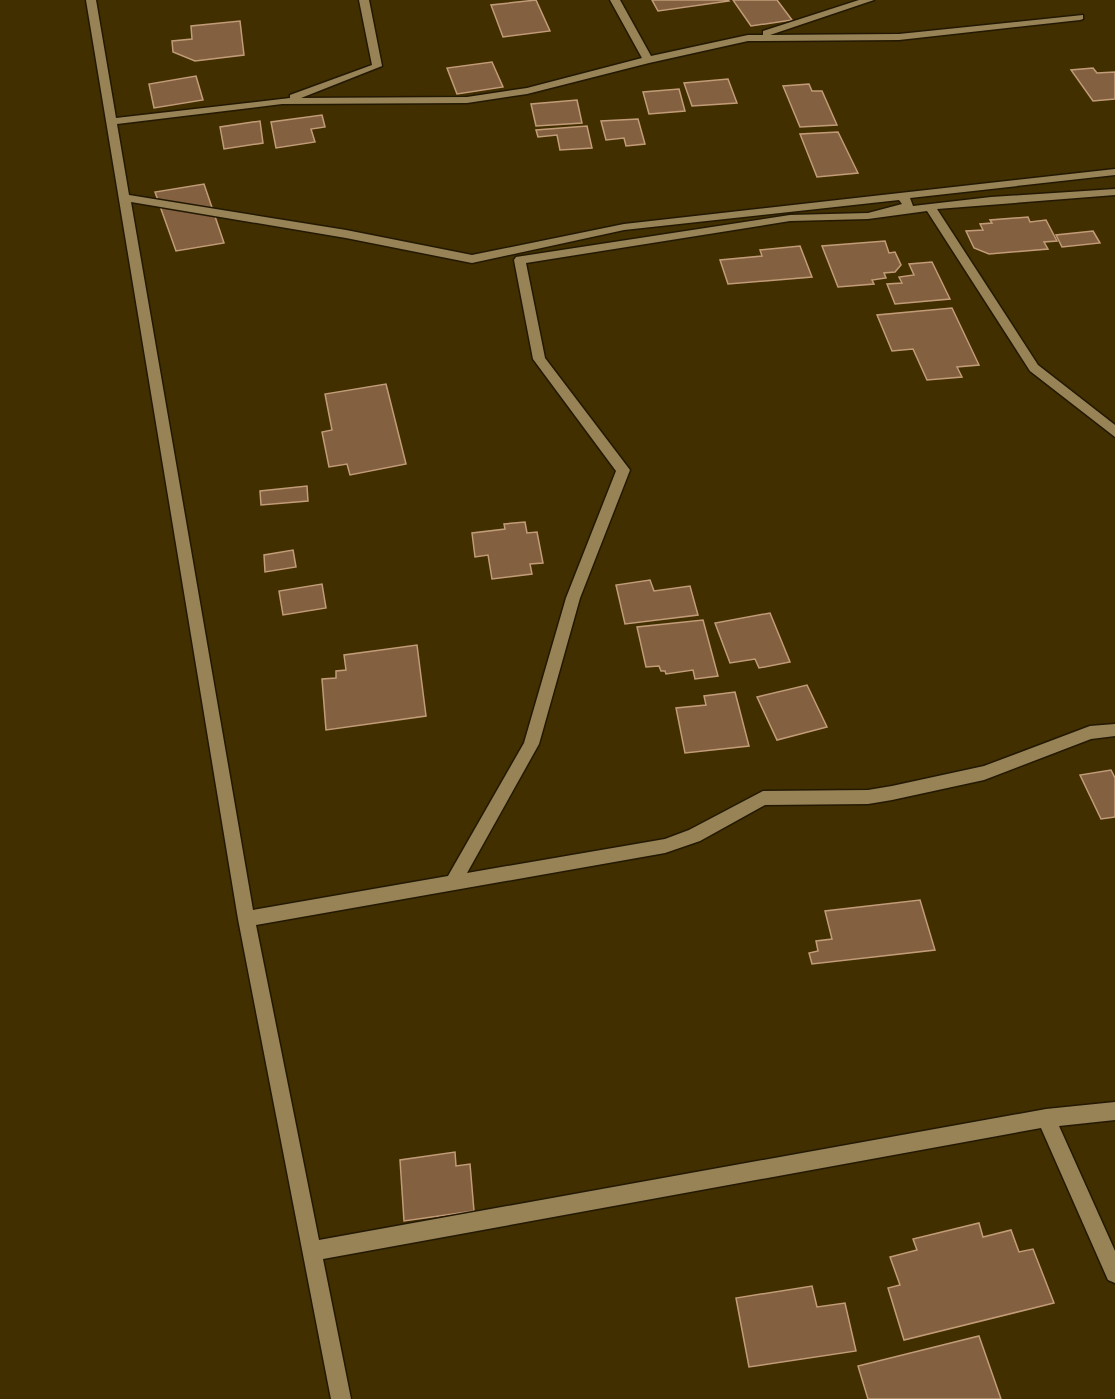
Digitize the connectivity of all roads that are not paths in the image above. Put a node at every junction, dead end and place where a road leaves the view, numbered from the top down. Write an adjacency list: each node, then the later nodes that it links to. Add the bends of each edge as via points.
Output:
1 (92, 0): 9 (street)
2 (364, 0): 8 (street, via 377,66)
3 (615, 0): 7 (street)
4 (863, 0): 6 (street)
5 (1080, 17): 6 (street, via 899,37)
6 (748, 38): 7 (street)
7 (648, 60): 8 (street, via 527,91 466,100)
8 (282, 101): 9 (street)
9 (112, 122): 13 (street)
10 (1115, 172): 12 (street)
11 (1115, 192): 14 (street)
12 (903, 196): 13 (street, via 624,227 472,259); 15 (street, via 908,206)
13 (125, 198): 19 (street)
14 (929, 206): 15 (street); 16 (street, via 1034,368)
15 (868, 216): 18 (street, via 790,218 520,260 539,359 623,470 573,598 531,744)
16 (1115, 432)
17 (1115, 730): 18 (street, via 1090,733 984,773 937,784 868,797 763,798 693,836 665,846)
18 (453, 883): 19 (street)
19 (246, 919): 22 (street)
20 (1115, 1111): 21 (street)
21 (1046, 1118): 22 (street); 23 (street)
22 (312, 1251): 24 (street)
23 (1115, 1274)
24 (340, 1399)

